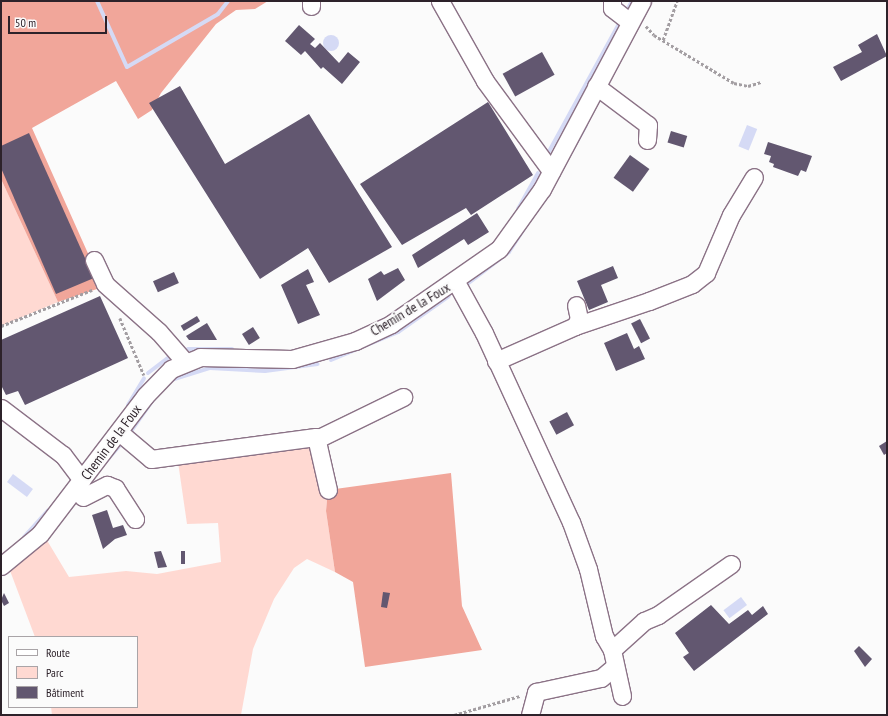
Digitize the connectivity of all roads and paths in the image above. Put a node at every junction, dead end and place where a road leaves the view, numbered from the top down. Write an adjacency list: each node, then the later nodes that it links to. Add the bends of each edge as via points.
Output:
1 (440, 1): 9 (street, via 484,81)
2 (612, 1): 4 (street, via 612,8)
3 (677, 1): 5 (path)
4 (636, 12): 5 (path); 7 (street, Chemin de la Foux)
5 (663, 40): 6 (path, via 734,83 748,86)
6 (761, 82)
7 (596, 86): 8 (street, via 648,125); 9 (street, Chemin de la Foux)
8 (647, 140)
9 (551, 171): 12 (street, Chemin de la Foux, via 514,232)
10 (754, 177): 17 (street, via 731,215 706,273 692,284)
11 (94, 260): 19 (street, via 105,284 159,332)
12 (456, 282): 18 (street); 19 (street, Chemin de la Foux, via 391,324 329,350 292,359 200,357)
13 (94, 290): 16 (path)
14 (576, 305): 17 (street, via 579,319)
15 (118, 313): 20 (path, via 145,377)
16 (1, 326)
17 (575, 326): 18 (street)
18 (496, 361): 30 (street, via 571,522 588,569 604,636)
19 (185, 362): 20 (street, Chemin de la Foux, via 171,369)
20 (153, 387): 23 (street, Chemin de la Foux)
21 (403, 397): 24 (street)
22 (1, 408): 25 (street, via 63,455)
23 (119, 432): 24 (street, via 151,459); 25 (street, Chemin de la Foux)
24 (317, 439): 26 (street)
25 (79, 484): 27 (street, via 83,497 107,485 115,488); 29 (street, Chemin de la Foux, via 40,534)
26 (328, 490)
27 (136, 519)
28 (731, 564): 30 (street, via 658,615 644,621)
29 (1, 566)
30 (612, 650): 31 (street)
31 (614, 667): 32 (street, via 601,678); 33 (street)
32 (536, 692): 34 (path); 35 (street)
33 (622, 696)
34 (454, 715)
35 (530, 715)

